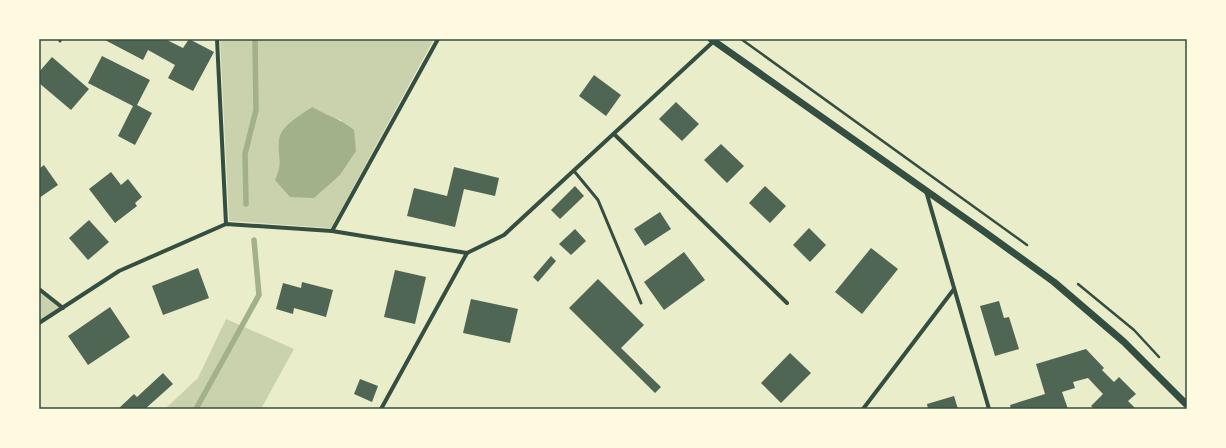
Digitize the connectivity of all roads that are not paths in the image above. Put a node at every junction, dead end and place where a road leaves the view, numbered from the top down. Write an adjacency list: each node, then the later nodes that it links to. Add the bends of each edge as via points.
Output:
1 (217, 39): 7 (street)
2 (438, 39): 8 (street)
3 (713, 40): 4 (street); 6 (street)
4 (614, 134): 5 (street); 13 (street)
5 (574, 171): 9 (street, via 504,235); 12 (lane, via 598,200)
6 (925, 189): 11 (street); 16 (street, via 1084,306)
7 (226, 224): 8 (street); 14 (street, via 119,271)
8 (332, 231): 9 (street)
9 (468, 253): 17 (street)
10 (39, 289): 14 (street)
11 (954, 289): 18 (street); 19 (street)
12 (641, 303)
13 (787, 303)
14 (62, 308): 15 (street)
15 (39, 323)
16 (1187, 405)
17 (381, 409)
18 (863, 409)
19 (988, 409)

